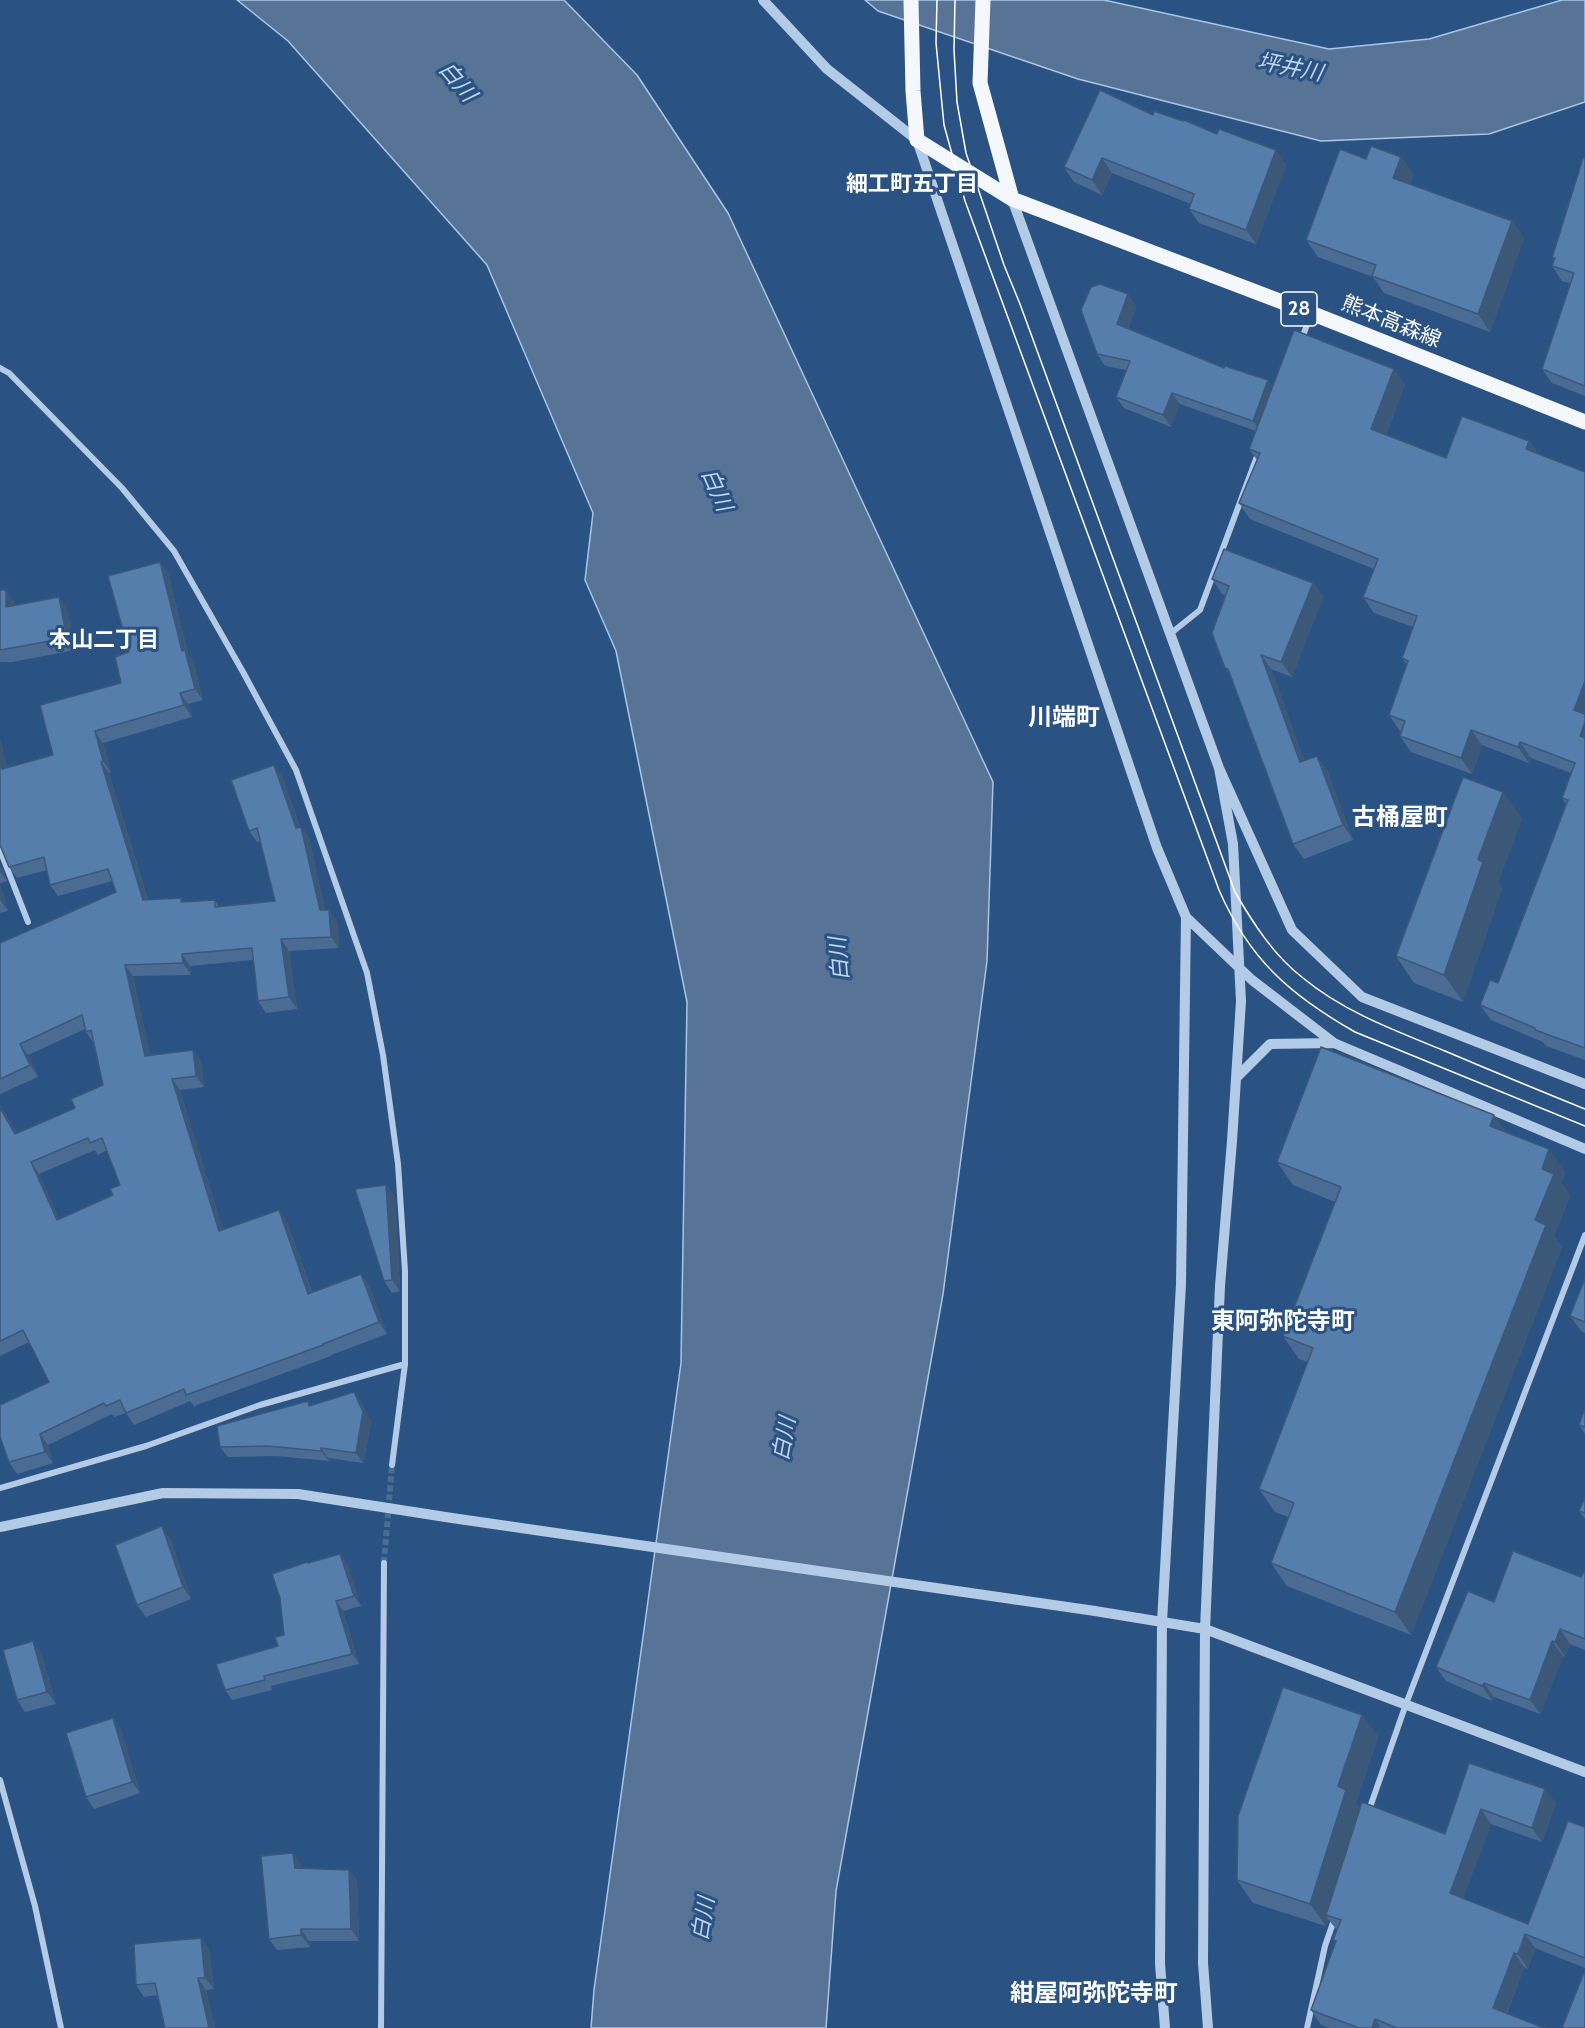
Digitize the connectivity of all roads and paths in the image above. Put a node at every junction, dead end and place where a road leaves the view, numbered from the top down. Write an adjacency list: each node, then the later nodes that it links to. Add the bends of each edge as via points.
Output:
1 (763, 0): 4 (street, via 827,69)
2 (911, 0): 4 (main road)
3 (983, 0): 5 (main road, via 980,83)
4 (917, 140): 5 (main road, 熊本高森線 / 28); 14 (street, via 1156,848)
5 (1012, 199): 6 (main road, 熊本高森線 / 28); 11 (street)
6 (1311, 313): 7 (street); 9 (main road, 熊本高森線 / 28)
7 (1298, 348)
8 (0, 368): 22 (street, via 122,488 170,546 296,770 367,974 383,1055 398,1164 405,1271)
9 (1585, 422)
10 (1261, 446): 11 (street, via 1200,610)
11 (1170, 634): 12 (street)
12 (1219, 768): 16 (street, via 1233,844); 19 (street, via 1292,930 1362,998)
13 (0, 850): 15 (street)
14 (1186, 917): 16 (street); 27 (street, via 1181,1284)
15 (28, 922)
16 (1239, 967): 17 (street); 18 (street)
17 (1334, 1043): 18 (street, via 1270,1044); 20 (street)
18 (1236, 1078): 28 (street, via 1220,1286)
19 (1585, 1084)
20 (1585, 1149)
21 (1585, 1235): 29 (street)
22 (405, 1364): 23 (street); 24 (street, via 260,1405 147,1446)
23 (392, 1465)
24 (0, 1488)
25 (0, 1527): 27 (street, via 163,1493 298,1494)
26 (384, 1563): 35 (street)
27 (1161, 1622): 28 (street); 36 (street, via 1160,1964)
28 (1205, 1629): 29 (street); 37 (street, via 1203,1963)
29 (1406, 1704): 30 (street); 32 (street)
30 (1585, 1772)
31 (0, 1780): 34 (street, via 34,1905)
32 (1364, 1824)
33 (1336, 1913): 38 (street)
34 (61, 2028)
35 (381, 2028)
36 (1165, 2028)
37 (1208, 2028)
38 (1307, 2028)

